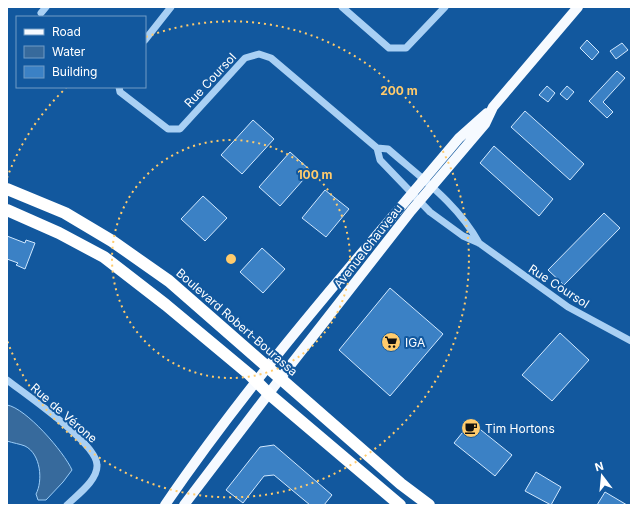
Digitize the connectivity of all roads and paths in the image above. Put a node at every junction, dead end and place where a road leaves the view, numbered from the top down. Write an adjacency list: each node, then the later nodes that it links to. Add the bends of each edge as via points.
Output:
1 (342, 7): 2 (street, via 389,48 406,48)
2 (445, 7)
3 (578, 7): 8 (main road, via 493,107 459,138)
4 (169, 8): 5 (street)
5 (146, 39)
6 (119, 88): 7 (street, Rue Coursol, via 120,92 156,122 168,129 180,129 245,58 259,54 271,58)
7 (377, 148): 8 (street, Rue Coursol, via 388,150); 10 (street, Rue Coursol, via 380,160)
8 (428, 183): 10 (main road); 11 (main road, Avenue Chauveau); 13 (street, Rue Coursol, via 471,228)
9 (7, 189): 15 (highway, Boulevard Robert-Bourassa, via 65,213 112,241 169,281)
10 (411, 194): 11 (street, Rue Coursol); 15 (main road)
11 (419, 201): 13 (street, Rue Coursol, via 462,236); 16 (main road, Avenue Chauveau)
12 (7, 210): 18 (highway, via 60,233 104,257 141,284)
13 (479, 243): 14 (street, Rue Coursol, via 568,307)
14 (631, 341)
15 (268, 367): 16 (highway, Boulevard Robert-Bourassa); 18 (main road)
16 (281, 378): 19 (main road, Avenue Chauveau); 24 (highway, Boulevard Robert-Bourassa)
17 (7, 380): 20 (street, Rue de Vérone, via 43,407 93,453 97,464 95,475)
18 (256, 381): 19 (highway); 21 (main road)
19 (269, 394): 22 (main road, Avenue Chauveau); 23 (highway)
20 (67, 505)
21 (165, 505)
22 (184, 505)
23 (400, 505)
24 (429, 505)

